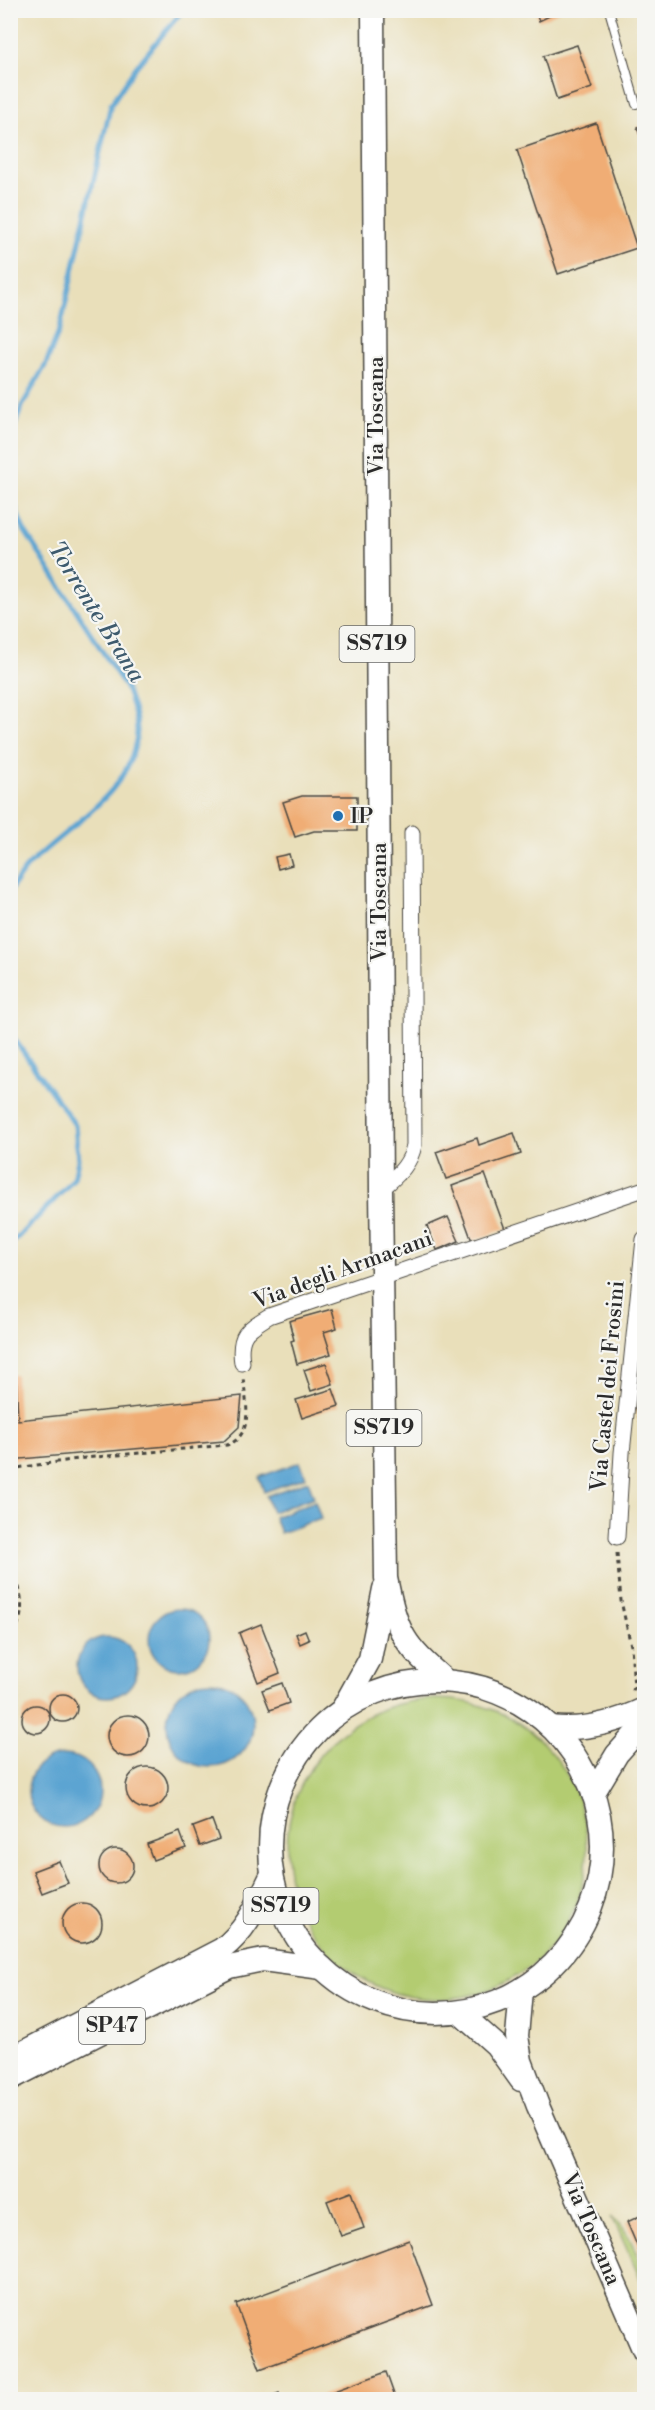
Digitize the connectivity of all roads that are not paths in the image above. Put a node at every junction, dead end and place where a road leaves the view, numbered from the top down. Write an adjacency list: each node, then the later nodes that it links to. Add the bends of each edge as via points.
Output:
1 (373, 10): 6 (main road, Via Toscana / SS719)
2 (609, 10): 3 (lane)
3 (636, 105)
4 (412, 833): 6 (street, via 415,1137 409,1162)
5 (645, 1189): 8 (street, Via degli Armacani)
6 (381, 1190): 8 (main road, Via Toscana / SS719)
7 (645, 1239): 10 (street, Via Castel dei Frosini)
8 (383, 1278): 9 (street, Via degli Armacani, via 269,1316 241,1339); 11 (main road, Via Toscana / SS719)
9 (242, 1363)
10 (617, 1538)
11 (386, 1578): 12 (main road, Via Toscana / SS719, via 407,1644); 13 (main road, Via Toscana / SS719, via 370,1659)
12 (446, 1681): 13 (main road, SS719, via 393,1686); 16 (main road, SS719, via 503,1695)
13 (343, 1708): 18 (main road, SS719, via 309,1740 283,1780 272,1817)
14 (645, 1709): 16 (main road, via 599,1725 572,1730)
15 (645, 1724): 17 (main road, via 617,1754)
16 (551, 1727): 17 (main road, SS719, via 576,1758)
17 (593, 1794): 20 (main road, SS719, via 602,1850 592,1905 563,1954)
18 (272, 1874): 19 (main road, SS719, via 289,1925); 22 (main road, SP47, via 244,1929 222,1949)
19 (322, 1968): 21 (main road, SS719, via 348,1988 386,2006 426,2013); 23 (main road, SP47, via 263,1960 229,1967)
20 (520, 1990): 21 (main road, SS719); 24 (main road, Via Toscana, via 518,2044)
21 (459, 2012): 24 (main road, Via Toscana, via 496,2045)
22 (10, 2058)
23 (10, 2079)
24 (538, 2106): 25 (main road, Via Toscana)
25 (645, 2351)

